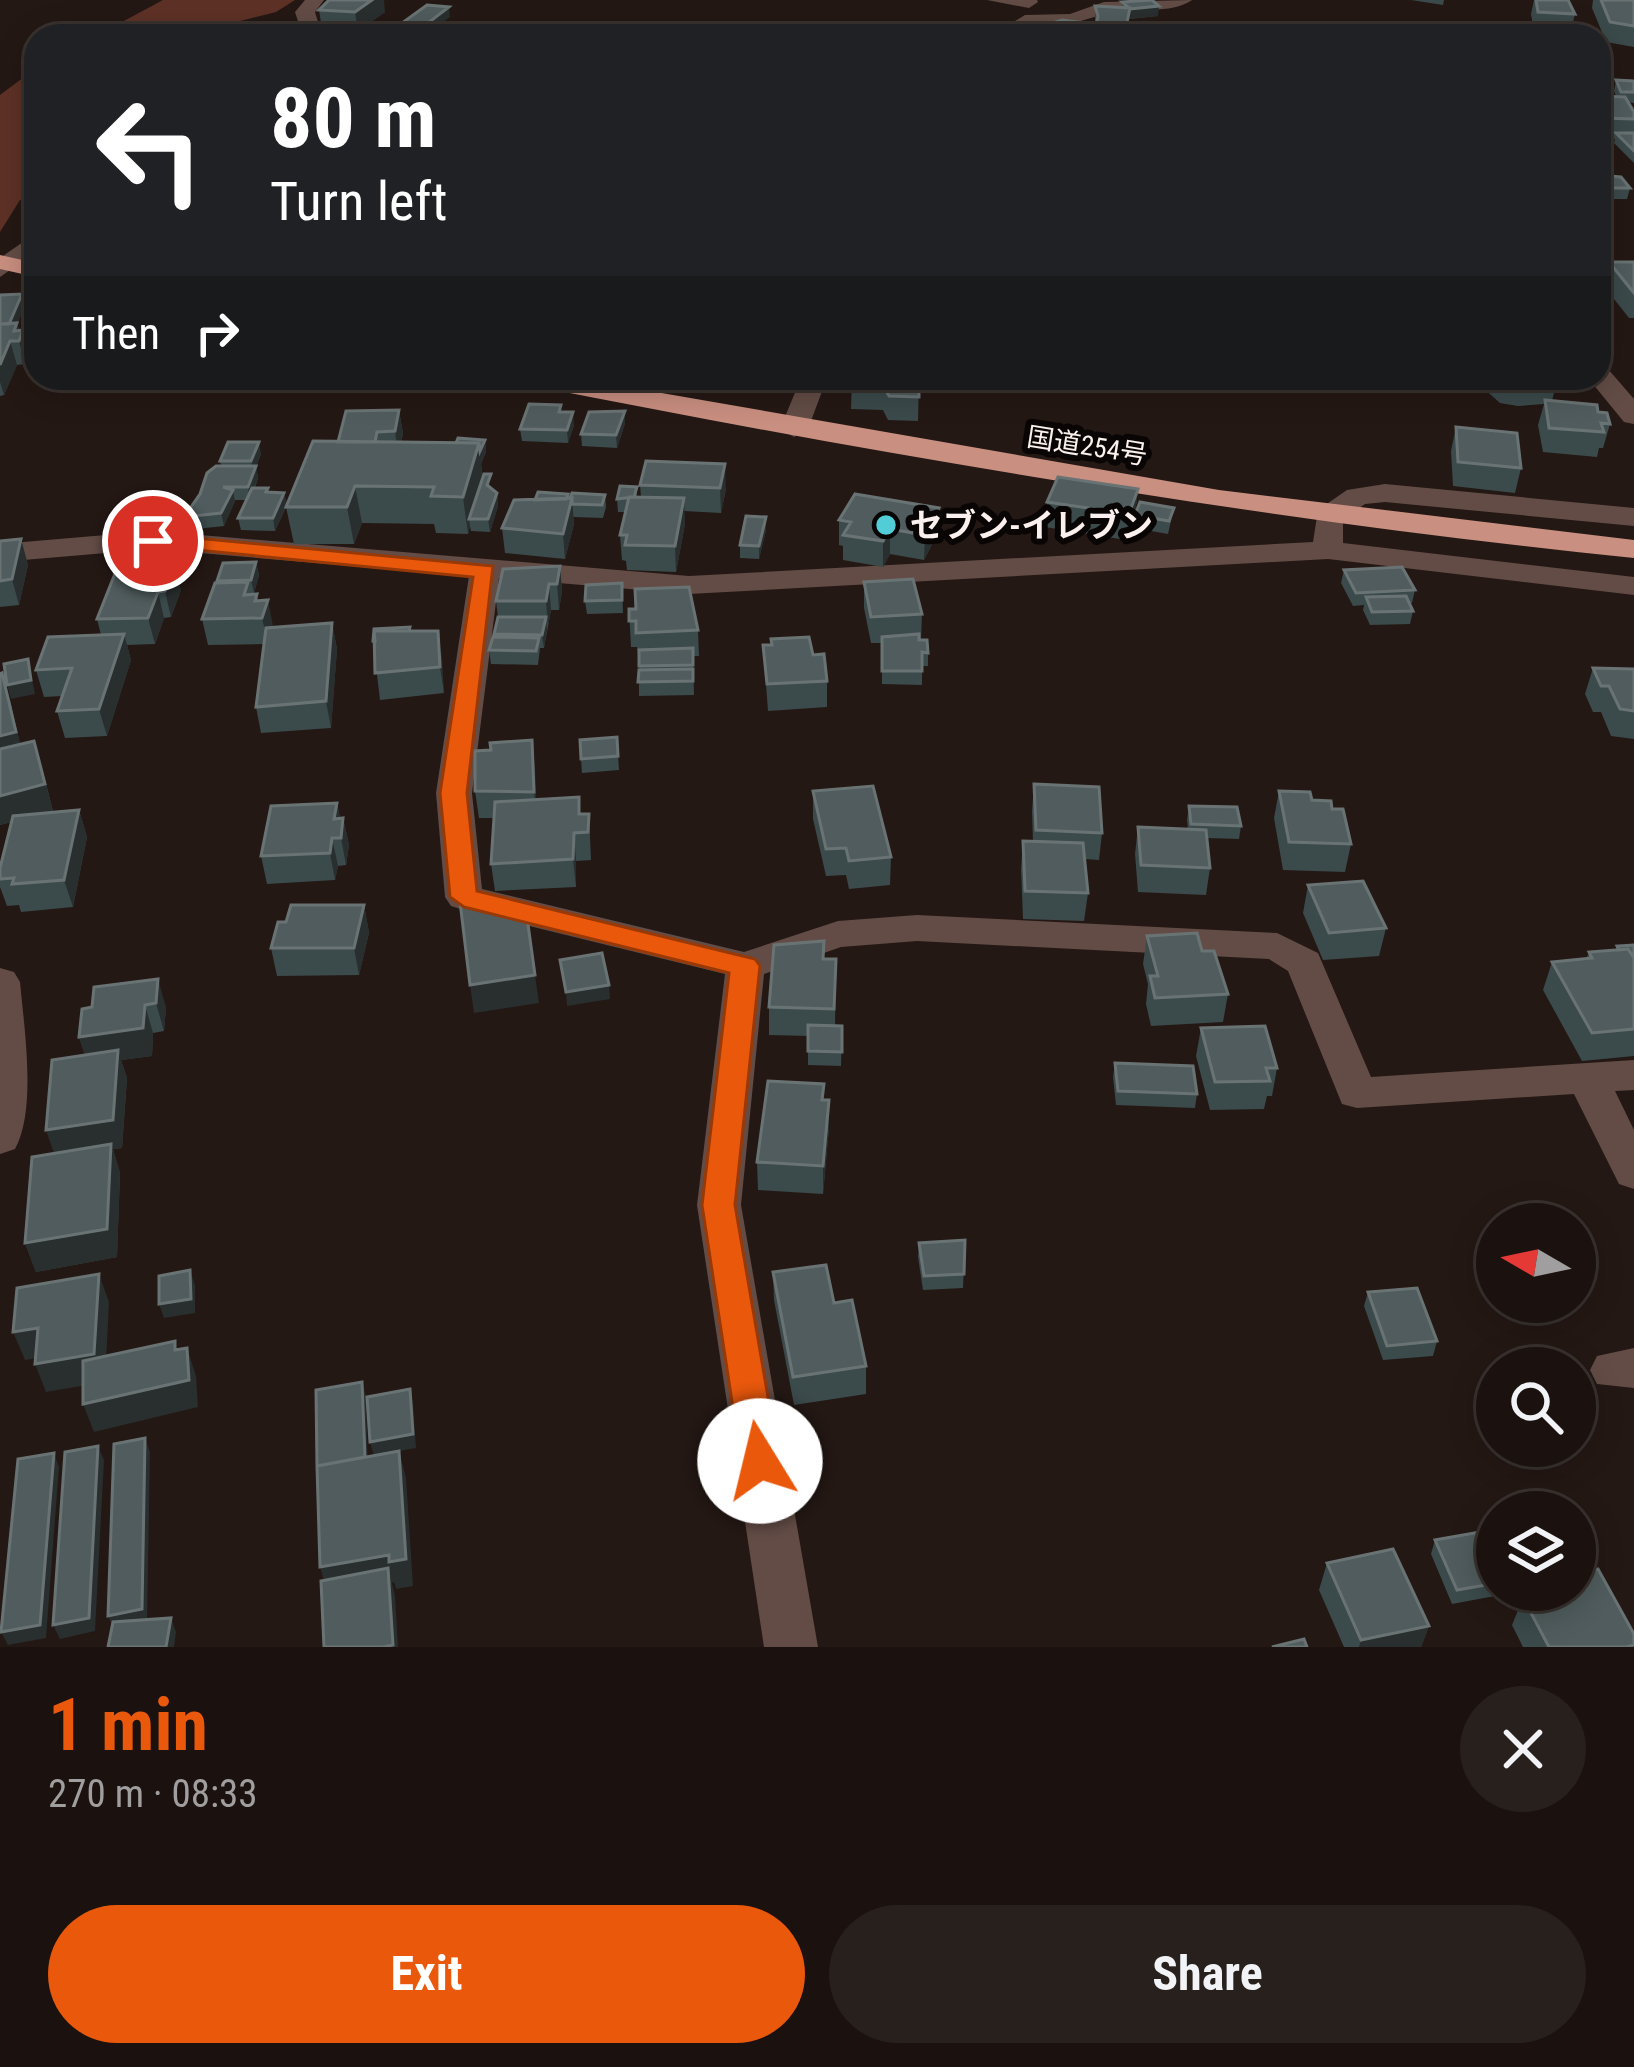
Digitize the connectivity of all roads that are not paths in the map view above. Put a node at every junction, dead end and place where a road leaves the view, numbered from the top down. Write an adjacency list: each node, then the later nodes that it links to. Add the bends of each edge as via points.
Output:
1 (996, 0): 3 (street)
2 (1183, 0): 3 (street, via 1104,8 1073,20)
3 (1025, 15)
4 (1611, 389): 7 (street)
5 (595, 390): 8 (highway, 国道254号)
6 (809, 390): 8 (street)
7 (1634, 416)
8 (794, 429): 9 (highway, 国道254号)
9 (1328, 516): 10 (street, via 1357,496 1385,493); 11 (highway, 国道254号); 12 (street)
10 (1634, 518)
11 (1634, 549)
12 (1328, 550): 14 (street, via 689,585); 15 (street)
13 (0, 554): 14 (street, via 153,541)
14 (485, 571): 16 (street, via 454,793 464,897)
15 (1634, 586)
16 (745, 966): 19 (street, via 838,934 917,928 1276,946 1304,963 1357,1093); 22 (street, via 719,1205)
17 (0, 982): 20 (street)
18 (1634, 1075): 19 (street)
19 (1587, 1078): 21 (street)
20 (0, 1138)
21 (1634, 1172)
22 (791, 1647)

